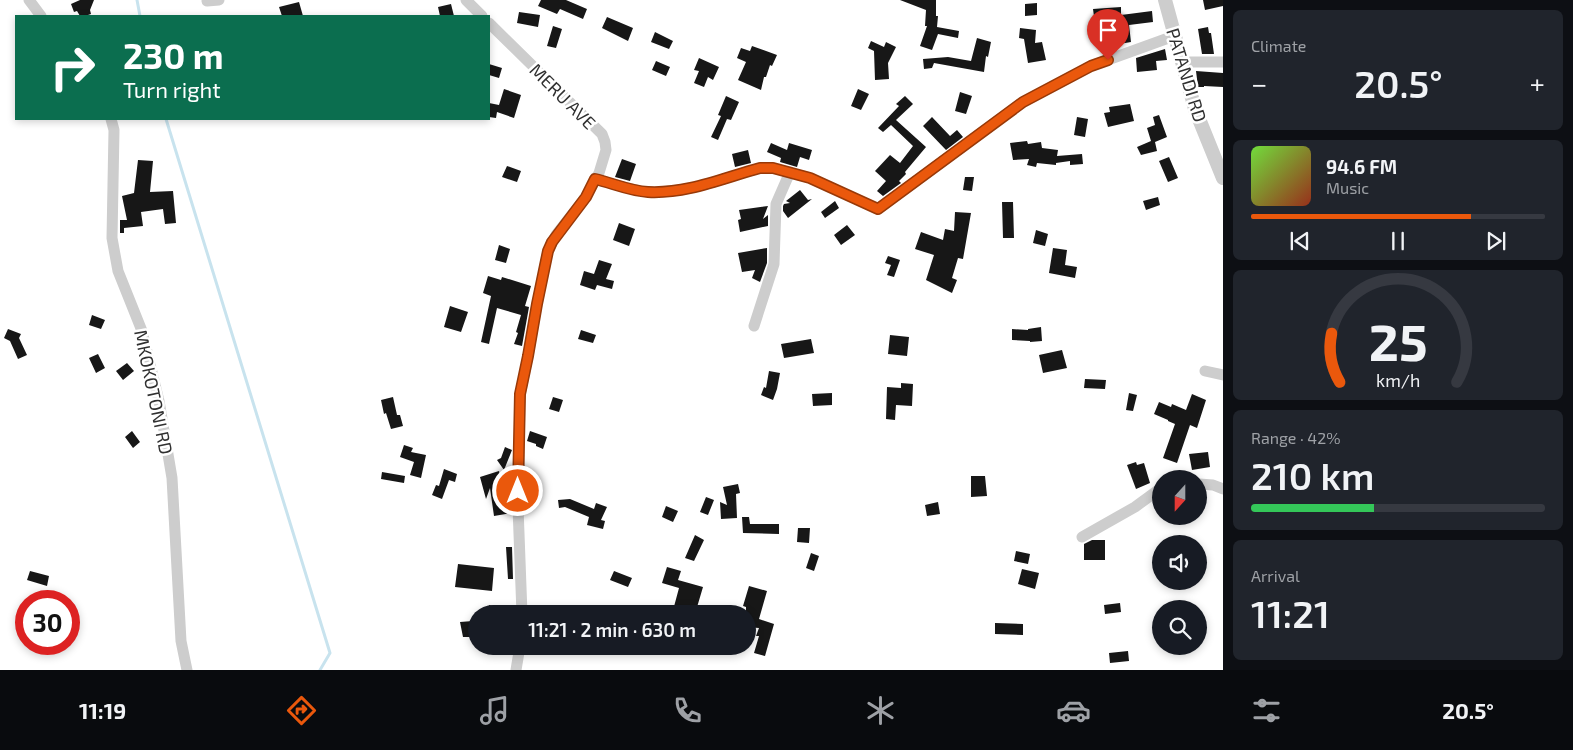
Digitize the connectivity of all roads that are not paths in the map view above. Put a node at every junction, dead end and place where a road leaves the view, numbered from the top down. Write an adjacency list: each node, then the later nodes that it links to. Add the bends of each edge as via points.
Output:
1 (29, 0): 6 (street)
2 (219, 0): 5 (street)
3 (466, 0): 7 (street)
4 (1165, 0): 9 (street, PATANDI RD)
5 (207, 1)
6 (40, 15)
7 (481, 15)
8 (490, 24): 15 (street, MERU AVE, via 602,134 606,150)
9 (1174, 36): 10 (street, PATANDI RD); 13 (street, via 1091,66 1023,102 881,208)
10 (1181, 62): 11 (street); 14 (street, PATANDI RD, via 1195,109)
11 (1223, 62)
12 (111, 120): 25 (street, MKOKOTONI RD, via 114,130 114,255 142,331 159,401 172,478 180,641)
13 (790, 172): 15 (street, via 760,168 684,190 660,192 646,192); 16 (street, via 776,204 774,264)
14 (1223, 178)
15 (595, 179): 23 (street, MERU AVE, via 548,251 520,394)
16 (754, 326)
17 (1205, 371): 18 (street)
18 (1223, 375)
19 (1208, 485): 20 (street)
20 (1223, 489)
21 (1152, 495): 22 (street)
22 (1082, 537)
23 (521, 605)
24 (518, 655): 26 (street)
25 (187, 670)
26 (516, 670)

